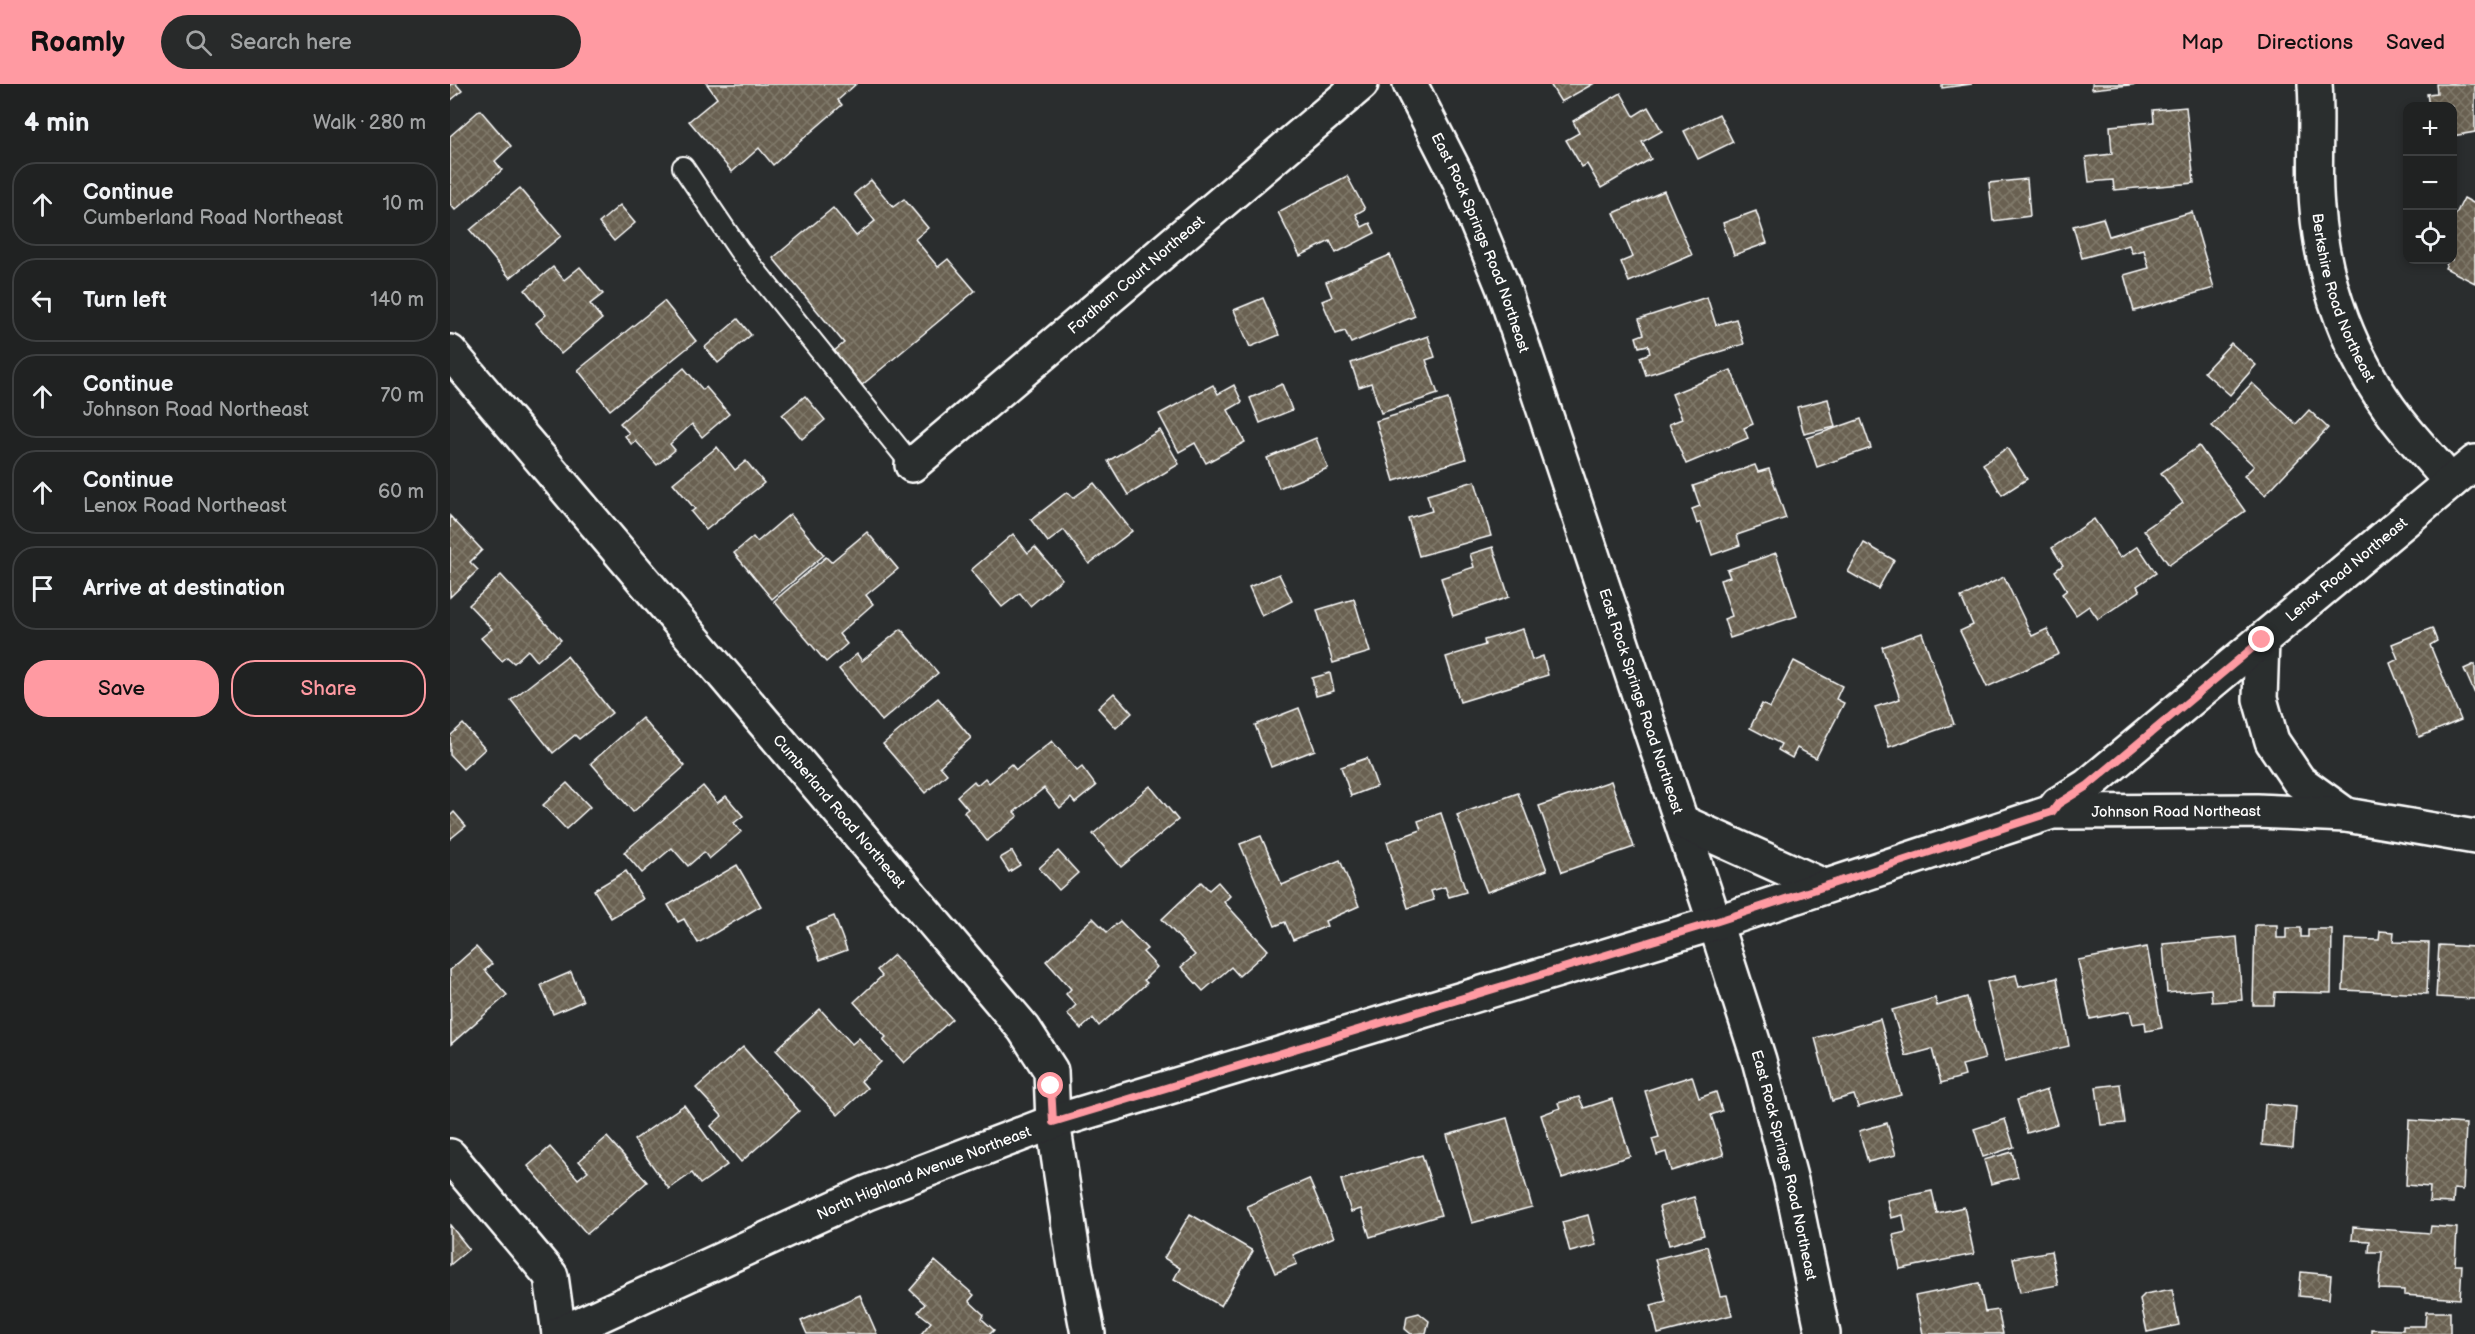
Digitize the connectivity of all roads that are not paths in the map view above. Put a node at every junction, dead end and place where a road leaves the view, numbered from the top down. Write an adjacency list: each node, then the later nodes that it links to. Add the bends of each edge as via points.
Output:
1 (1361, 84): 6 (street, Fordham Court Northeast)
2 (1410, 84): 11 (street, East Rock Springs Road Northeast, via 1459,180 1503,287)
3 (2315, 84): 7 (street, Berkshire Road Northeast, via 2317,208 2327,275 2344,326 2371,381 2398,420)
4 (683, 167): 6 (lane, via 739,250)
5 (450, 352): 15 (street, Cumberland Road Northeast, via 1024,1029 1051,1071)
6 (912, 465)
7 (2463, 472): 8 (street, Lenox Road Northeast)
8 (2262, 640): 9 (street, Lenox Road Northeast); 10 (street, via 2260,699 2272,741 2299,781)
9 (2052, 812): 10 (street, Johnson Road Northeast, via 2257,811); 13 (street, Johnson Road Northeast)
10 (2346, 815): 12 (street, Johnson Road Northeast)
11 (1682, 822): 13 (street); 14 (street, East Rock Springs Road Northeast)
12 (2475, 837)
13 (1824, 886): 14 (street, Johnson Road Northeast)
14 (1715, 922): 15 (street, North Highland Avenue Northeast); 19 (street, East Rock Springs Road Northeast, via 1759,1060 1791,1181)
15 (1053, 1122): 17 (street, North Highland Avenue Northeast, via 867,1193); 18 (street, Cumberland Road Northeast)
16 (450, 1156): 17 (street, via 551,1276)
17 (559, 1334)
18 (1088, 1334)
19 (1823, 1334)

